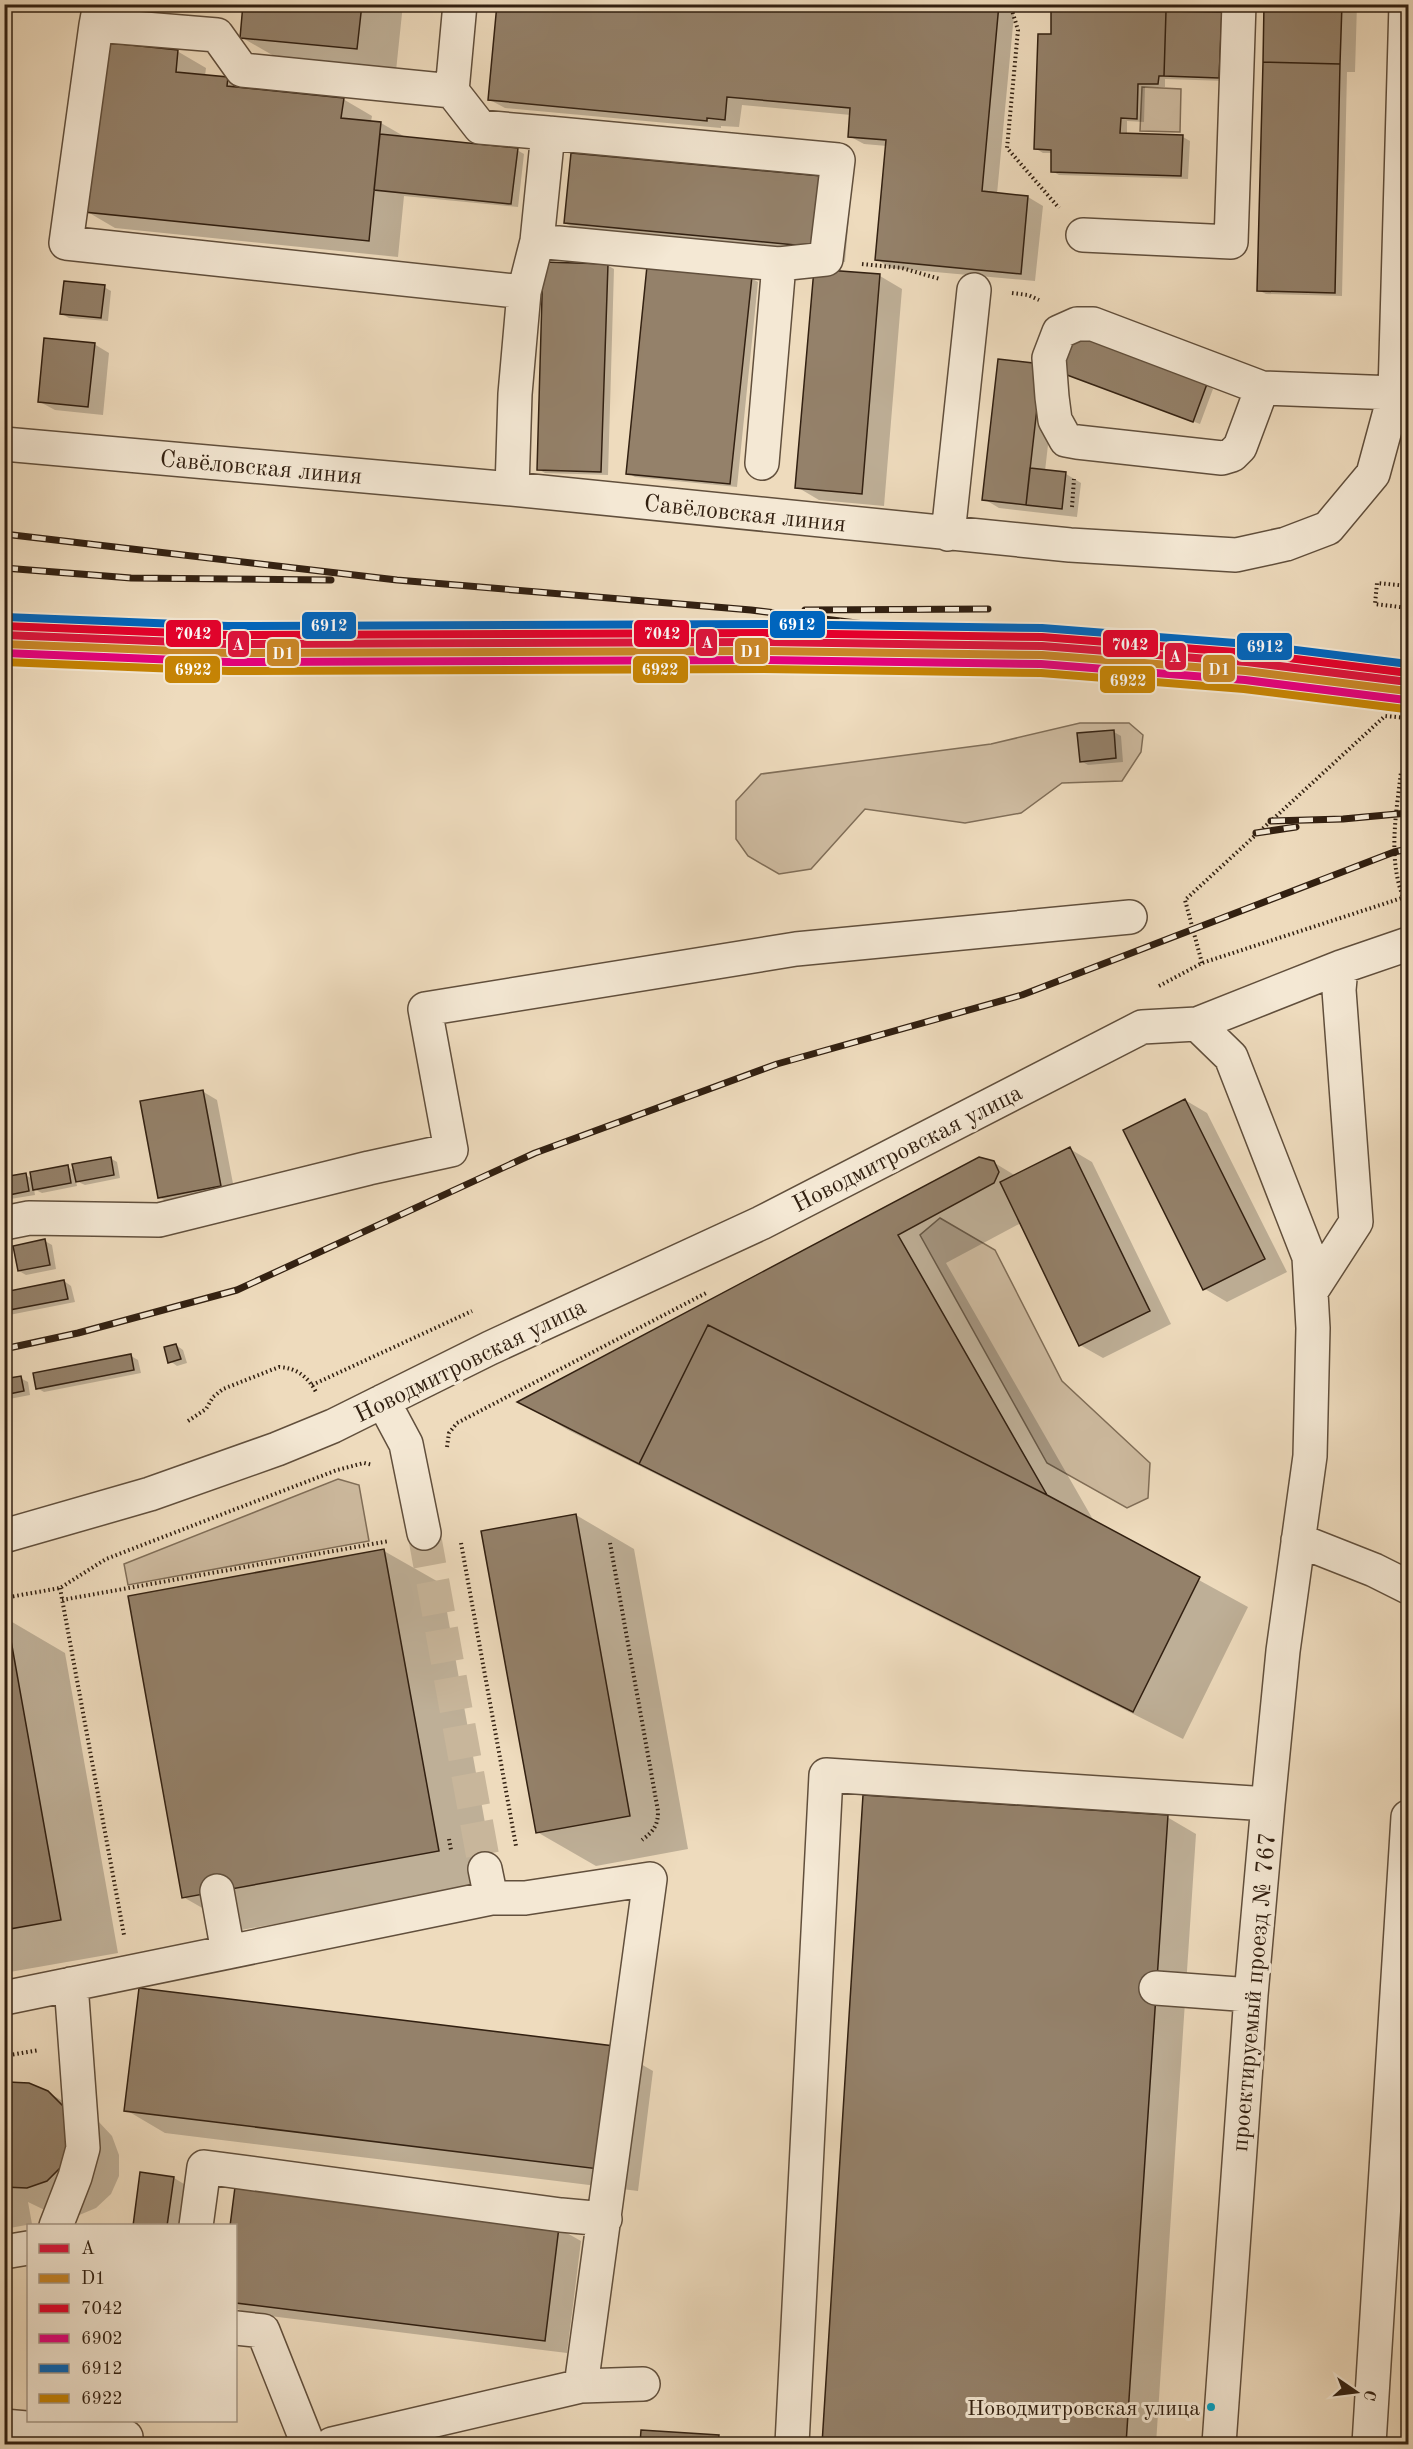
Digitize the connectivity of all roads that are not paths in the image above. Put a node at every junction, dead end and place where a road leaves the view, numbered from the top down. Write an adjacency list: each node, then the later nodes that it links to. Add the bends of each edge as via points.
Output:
1 (460, 4): 5 (street)
2 (1239, 4): 8 (street, via 1231,242)
3 (1406, 4): 6 (street)
4 (98, 15): 5 (street, via 217,35 242,70); 12 (street, via 66,243)
5 (452, 90): 7 (street, via 480,126)
6 (1406, 115): 14 (street)
7 (548, 133): 9 (street); 10 (street, via 838,160 826,260)
8 (1083, 235)
9 (537, 242): 10 (street); 12 (street)
10 (779, 264): 16 (street)
11 (974, 290): 18 (street)
12 (524, 292): 17 (street)
13 (1262, 388): 13 (street, via 1092,324 1077,324 1059,332 1049,358 1055,420 1066,440 1077,442 1222,458 1240,447); 14 (street)
14 (1395, 393): 18 (street, Савёловская линия, via 1373,474 1328,528 1286,544 1236,555)
15 (4, 444): 17 (street, Савёловская линия)
16 (762, 463)
17 (512, 489): 18 (street, Савёловская линия)
18 (948, 534)
19 (1131, 917): 23 (street, via 796,949 425,1009 451,1150 159,1220 29,1218)
20 (1408, 944): 21 (street, Новодмитровская улица)
21 (1341, 968): 22 (street, Новодмитровская улица); 24 (street, via 1339,990 1356,1222)
22 (1197, 1024): 24 (street, via 1231,1058 1309,1257); 25 (street, Новодмитровская улица, via 1142,1027 761,1223)
23 (4, 1223)
24 (1312, 1290): 28 (street, via 1310,1456)
25 (383, 1401): 26 (street, Новодмитровская улица, via 256,1457 150,1494); 27 (street, via 406,1444)
26 (4, 1536)
27 (410, 1536)
28 (1298, 1540): 29 (street); 30 (street, проектируемый проезд № 767)
29 (1408, 1587)
30 (1268, 1804): 36 (street, проектируемый проезд № 767); 50 (street, via 826,1775)
31 (1408, 1817): 52 (street)
32 (217, 1891): 33 (street)
33 (228, 1952): 34 (street); 38 (street, via 488,1884 525,1898 651,1879)
34 (71, 1984): 37 (street); 39 (street, via 83,2148)
35 (1156, 1988): 36 (street)
36 (1251, 1995): 51 (street, проектируемый проезд № 767)
37 (4, 1998)
38 (605, 2218): 40 (street, via 204,2167); 45 (street)
39 (57, 2224)
40 (196, 2224)
41 (27, 2248): 42 (street)
42 (4, 2252)
43 (237, 2328): 48 (street, via 263,2331)
44 (643, 2384): 45 (street)
45 (581, 2385): 49 (street)
46 (4, 2426): 47 (street)
47 (126, 2437)
48 (308, 2445)
49 (332, 2445)
50 (792, 2445)
51 (1220, 2445)
52 (1369, 2445)

